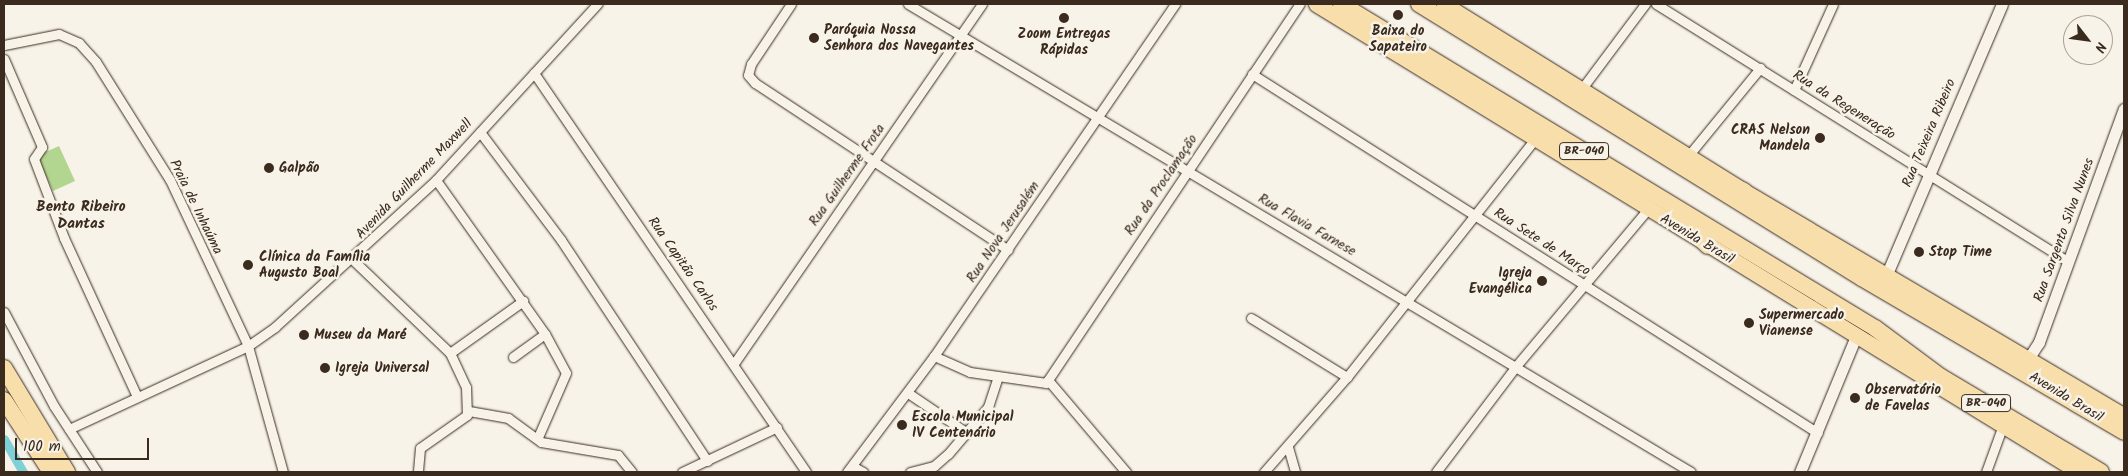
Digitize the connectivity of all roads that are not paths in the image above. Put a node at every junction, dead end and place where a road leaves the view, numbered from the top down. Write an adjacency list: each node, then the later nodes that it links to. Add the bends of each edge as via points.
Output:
1 (597, 4): 20 (street, Avenida Guilherme Maxwell)
2 (790, 4): 29 (street, via 748,71 755,83)
3 (908, 4): 16 (street, Rua Flavia Farnese)
4 (982, 4): 16 (street, Rua Guilherme Frota)
5 (1175, 4): 25 (street, Rua Nova Jerusalém)
6 (1300, 4): 21 (street, Rua da Proclamação)
7 (1316, 4): 27 (highway, Avenida Brasil)
8 (1341, 4): 33 (highway, Avenida Brasil / BR-040)
9 (1420, 4): 15 (highway, Avenida Brasil / BR-040)
10 (1444, 4): 22 (highway, Avenida Brasil)
11 (1646, 4): 22 (street)
12 (1656, 4): 19 (street, Rua da Regeneração)
13 (1833, 4): 23 (street)
14 (2002, 4): 31 (street, Rua Teixeira Ribeiro)
15 (1460, 29): 34 (highway, via 1485,38 1714,178); 69 (highway, Avenida Brasil / BR-040, via 1862,278)
16 (960, 36): 25 (street, Rua Flavia Farnese); 29 (street, Rua Guilherme Frota)
17 (4, 45): 49 (street, Praia de Inhaúma, via 59,34 88,52 170,180)
18 (4, 59): 61 (street, via 42,147 34,159 64,238)
19 (1760, 68): 23 (street, Rua da Regeneração); 28 (street)
20 (534, 73): 26 (street, Avenida Guilherme Maxwell); 54 (street, Rua Capitão Carlos)
21 (1252, 74): 30 (street, Rua da Proclamação); 36 (street, Rua Sete de Março)
22 (1583, 87): 28 (highway, Avenida Brasil)
23 (1794, 90): 31 (street, Rua da Regeneração)
24 (2124, 109): 40 (street, Rua Sargento Silva Nunes)
25 (1097, 118): 30 (street, Rua Flavia Farnese); 38 (street, Rua Nova Jerusalém)
26 (480, 132): 32 (street, Avenida Guilherme Maxwell); 73 (street, via 561,240)
27 (1536, 138): 35 (highway, Avenida Brasil); 36 (street)
28 (1688, 156): 34 (highway, Avenida Brasil)
29 (873, 163): 38 (street); 54 (street, Rua Guilherme Frota)
30 (1186, 171): 43 (street, Rua Flavia Farnese); 59 (street, Rua da Proclamação)
31 (1927, 174): 40 (street, Rua da Regeneração); 41 (street, Rua Teixeira Ribeiro)
32 (436, 180): 39 (street, Avenida Guilherme Maxwell); 44 (street)
33 (1650, 191): 37 (highway); 94 (highway, Avenida Brasil / BR-040, via 1875,328 1941,377)
34 (1744, 191): 41 (highway, Avenida Brasil)
35 (1648, 209): 37 (highway, Avenida Brasil); 42 (street)
36 (1477, 217): 42 (street, Rua Sete de Março); 43 (street)
37 (1708, 246): 48 (highway, Avenida Brasil)
38 (1008, 250): 51 (street, Rua Nova Jerusalém)
39 (353, 260): 49 (street, Avenida Guilherme Maxwell); 50 (street)
40 (2068, 261): 53 (street, Rua Sargento Silva Nunes)
41 (1886, 276): 53 (highway, Avenida Brasil)
42 (1583, 284): 55 (street); 68 (street, Rua Sete de Março)
43 (1409, 300): 55 (street, Rua Flavia Farnese); 58 (street)
44 (523, 301): 47 (street); 50 (street)
45 (4, 312): 67 (street)
46 (1251, 318): 58 (street)
47 (545, 334): 52 (street); 71 (street, via 566,373)
48 (1856, 336): 65 (highway, Avenida Brasil); 68 (street)
49 (248, 346): 61 (street, Avenida Guilherme Maxwell); 79 (street, Praia de Inhaúma)
50 (450, 353): 63 (street, via 464,382)
51 (934, 356): 57 (street, via 953,368); 60 (street, Rua Nova Jerusalém)
52 (512, 357)
53 (2028, 359): 64 (highway, Avenida Brasil)
54 (735, 362): 66 (street, Rua Capitão Carlos)
55 (1517, 365): 89 (street); 90 (street, Rua Flavia Farnese, via 1646,449)
56 (4, 368): 77 (highway)
57 (998, 377): 59 (street); 70 (street, via 988,407)
58 (1347, 377): 72 (street)
59 (1047, 381): 86 (street)
60 (908, 393): 70 (street); 74 (street, Rua Nova Jerusalém)
61 (137, 397): 67 (street, Avenida Guilherme Maxwell)
62 (4, 400): 76 (highway)
63 (469, 411): 71 (street, via 508,418); 80 (street, via 420,448)
64 (2124, 416)
65 (2004, 425): 92 (street); 93 (highway, Avenida Brasil)
66 (777, 427): 73 (street); 83 (street, Rua Capitão Carlos)
67 (70, 429): 78 (street)
68 (1818, 432): 91 (street)
69 (2124, 432)
70 (967, 433): 75 (street)
71 (538, 437): 81 (street, via 541,442 578,446 593,454 618,454)
72 (1288, 447): 87 (street); 88 (street)
73 (707, 461): 82 (street)
74 (850, 469): 84 (street)
75 (929, 470): 85 (street)
76 (51, 472)
77 (67, 472)
78 (97, 472)
79 (283, 472)
80 (418, 472)
81 (632, 472)
82 (682, 472)
83 (806, 472)
84 (864, 472)
85 (910, 472)
86 (1126, 472)
87 (1264, 472)
88 (1295, 472)
89 (1436, 472)
90 (1691, 472)
91 (1800, 472)
92 (1986, 472)
93 (2079, 472)
94 (2101, 472)

